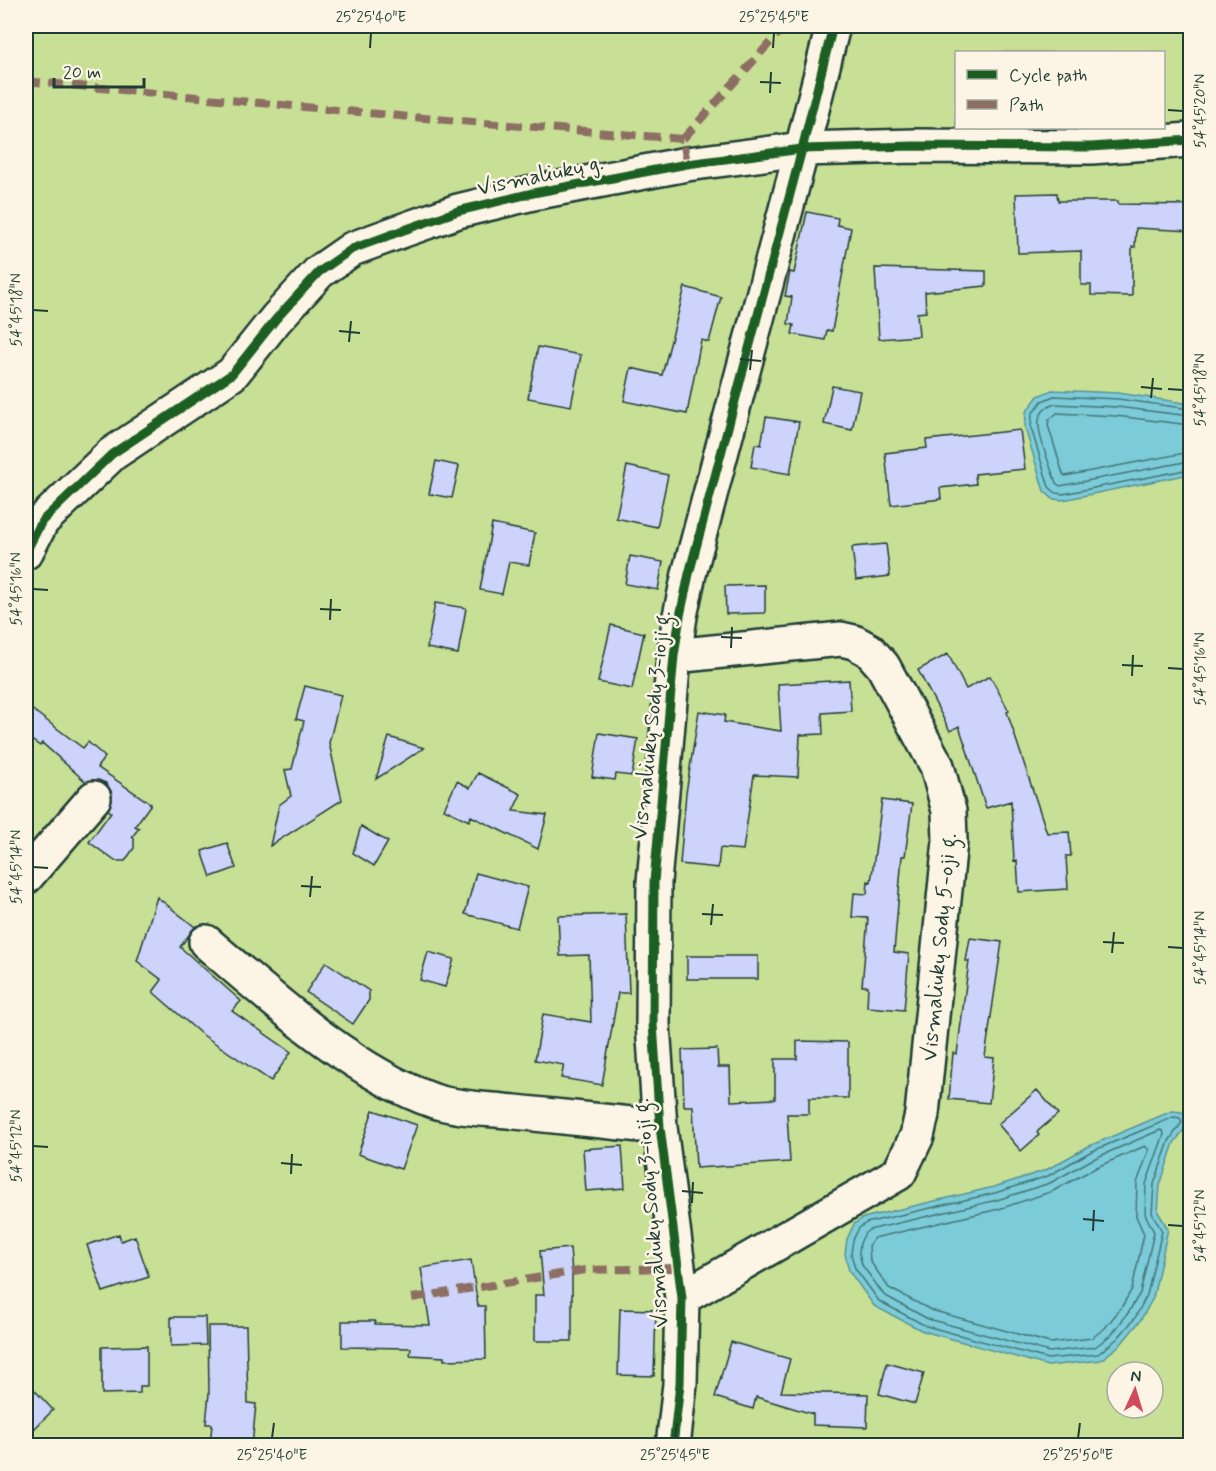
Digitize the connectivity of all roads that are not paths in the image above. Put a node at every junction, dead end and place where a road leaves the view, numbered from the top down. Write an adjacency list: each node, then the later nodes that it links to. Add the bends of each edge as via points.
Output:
1 (833, 26): 3 (street, Vismaliukų Sodų 3-ioji g.)
2 (1191, 140): 3 (street, Vismaliukų g., via 1091,147)
3 (802, 149): 4 (street, Vismaliukų g., via 687,164 533,193 458,211 352,249 319,272 232,374 112,454 42,521); 5 (street, Vismaliukų Sodų 3-ioji g., via 689,574)
4 (26, 552)
5 (674, 656): 9 (street, Vismaliukų Sodų 3-ioji g., via 654,882 653,1024); 10 (street, Vismaliukų Sodų 5-oji g., via 841,639 869,650 883,666 937,766 949,811 950,841 922,1114 917,1136 899,1173)
6 (94, 798): 7 (street)
7 (26, 877)
8 (206, 942): 9 (street, via 273,1000 347,1055 405,1089 436,1101 474,1108)
9 (660, 1127): 10 (street, Vismaliukų Sodų 3-ioji g.)
10 (682, 1298): 11 (street, Vismaliukų Sodų 3-ioji g., via 680,1384)
11 (673, 1446)

